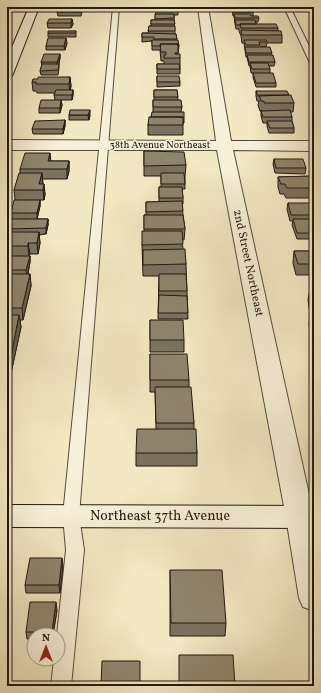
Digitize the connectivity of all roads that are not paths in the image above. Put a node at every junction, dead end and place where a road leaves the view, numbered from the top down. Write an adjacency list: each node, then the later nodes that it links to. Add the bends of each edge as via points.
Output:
1 (34, 7): 2 (street); 6 (street); 8 (street)
2 (77, 7)
3 (116, 7): 10 (lane)
4 (203, 7): 11 (street, 2nd Street Northeast)
5 (287, 7): 7 (lane)
6 (7, 8)
7 (314, 63)
8 (7, 74)
9 (7, 144): 10 (street, 38th Avenue Northeast)
10 (103, 145): 11 (street, 38th Avenue Northeast); 14 (lane)
11 (224, 145): 12 (street, 38th Avenue Northeast); 15 (street, 2nd Street Northeast)
12 (314, 146)
13 (7, 516): 14 (street, Northeast 37th Avenue)
14 (72, 516): 15 (street, Northeast 37th Avenue); 17 (lane, via 75,550)
15 (307, 517): 16 (street, 2nd Street Northeast)
16 (314, 598)
17 (60, 686)

